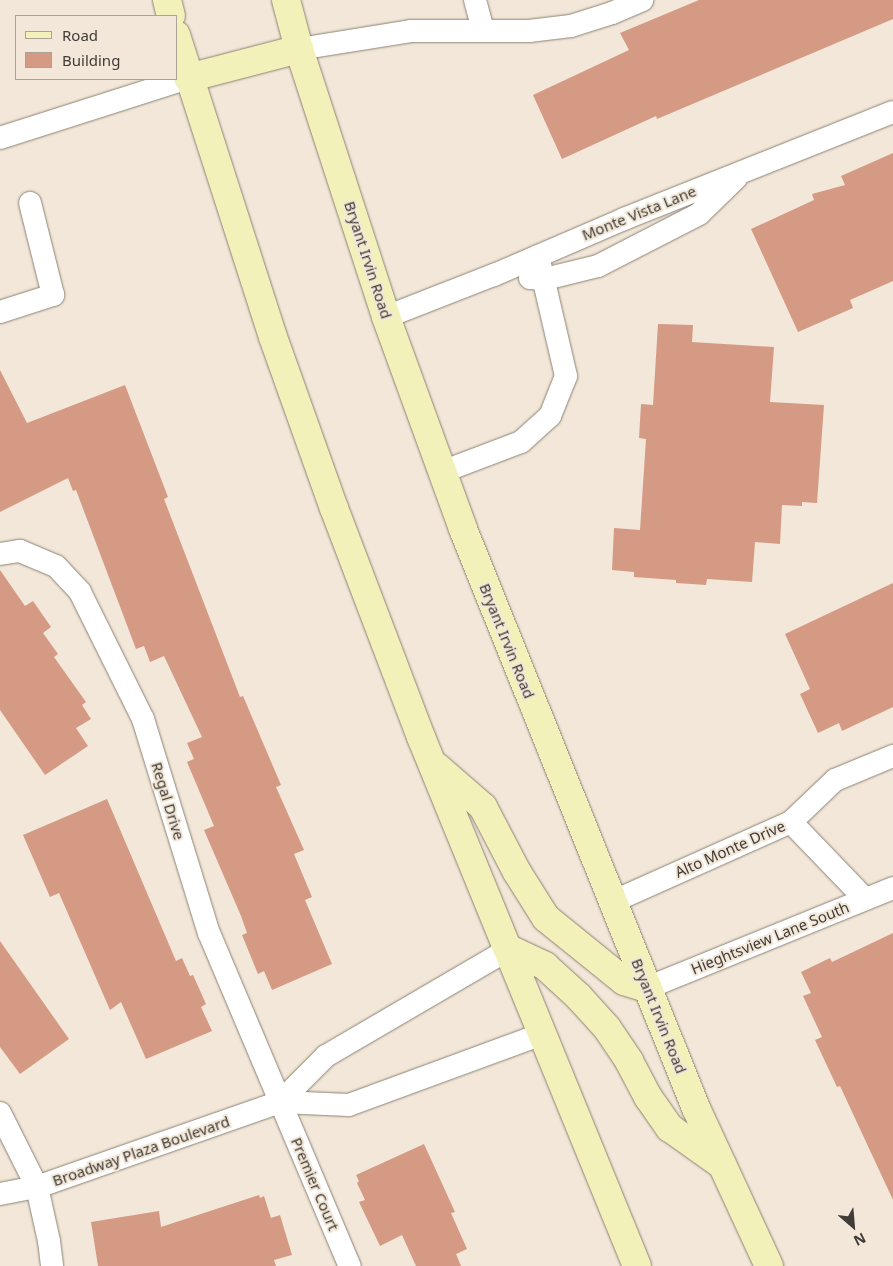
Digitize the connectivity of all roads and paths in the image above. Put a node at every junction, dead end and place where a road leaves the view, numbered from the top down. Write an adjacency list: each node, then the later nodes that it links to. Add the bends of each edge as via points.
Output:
1 (166, 0): 5 (main road)
2 (286, 0): 8 (main road, Bryant Irvin Road)
3 (475, 0): 6 (lane)
4 (642, 0): 6 (lane, via 571,26 529,31)
5 (171, 15)
6 (483, 30): 8 (lane, via 411,31)
7 (178, 42): 9 (main road)
8 (299, 49): 9 (main road); 18 (main road, Bryant Irvin Road)
9 (188, 78): 11 (lane); 22 (main road, via 276,346)
10 (893, 112): 12 (lane, Monte Vista Lane)
11 (0, 138)
12 (744, 170): 14 (lane, Monte Vista Lane); 16 (lane, via 700,214 598,266)
13 (30, 203): 17 (lane, via 54,295)
14 (538, 256): 15 (lane, Monte Vista Lane); 16 (lane)
15 (494, 275): 16 (lane); 18 (lane, Monte Vista Lane)
16 (545, 280): 19 (lane, via 566,376 550,416 515,445)
17 (0, 312)
18 (386, 317): 19 (main road, Bryant Irvin Road)
19 (442, 472): 26 (main road, Bryant Irvin Road)
20 (0, 554): 30 (lane, Regal Drive, via 20,552 56,566 80,592 143,719 209,933)
21 (893, 756): 23 (lane, Alto Monte Drive, via 835,780)
22 (432, 763): 27 (main road); 28 (main road, via 482,807 546,918 624,981)
23 (791, 822): 25 (lane); 26 (lane, Alto Monte Drive)
24 (893, 888): 25 (lane, Hieghtsview Lane South)
25 (865, 899): 28 (lane, Hieghtsview Lane South)
26 (612, 902): 28 (main road, Bryant Irvin Road)
27 (509, 950): 29 (main road); 30 (lane, Broadway Plaza Boulevard, via 326,1056); 32 (main road, via 545,966 578,996 607,1028 670,1128)
28 (647, 988): 32 (main road, Bryant Irvin Road)
29 (542, 1034): 30 (lane, Broadway Plaza Boulevard, via 349,1105); 37 (main road)
30 (280, 1102): 33 (lane, Broadway Plaza Boulevard); 36 (lane, Premier Court)
31 (0, 1113): 33 (lane)
32 (723, 1166): 38 (main road, Bryant Irvin Road)
33 (37, 1187): 34 (lane, Broadway Plaza Boulevard); 35 (lane)
34 (0, 1194)
35 (52, 1266)
36 (350, 1266)
37 (637, 1266)
38 (769, 1266)

